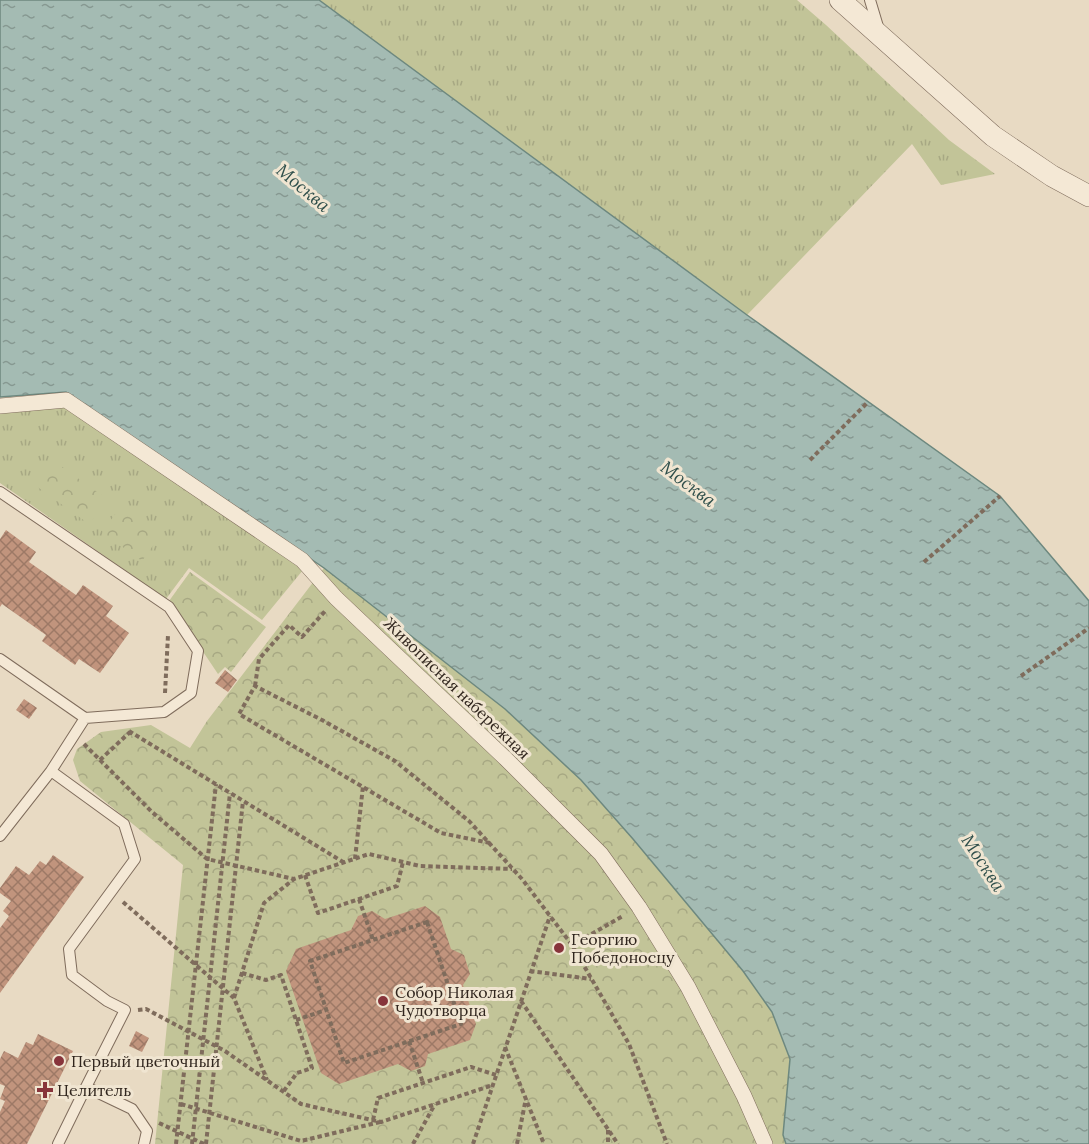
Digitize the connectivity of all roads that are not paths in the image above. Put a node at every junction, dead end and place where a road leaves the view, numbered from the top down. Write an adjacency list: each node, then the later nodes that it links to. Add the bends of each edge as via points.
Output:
1 (840, 0): 3 (street)
2 (870, 0): 3 (lane)
3 (882, 39): 4 (street, via 993,136)
4 (1089, 196)
5 (0, 406): 14 (street, Живописная набережная, via 66,400 302,560 336,598 601,854 688,987)
6 (0, 492): 8 (lane, via 169,607 198,651 191,693 164,712)
7 (0, 659): 8 (lane)
8 (85, 718): 9 (lane)
9 (51, 771): 10 (lane); 11 (lane, via 124,824 135,859 69,949 72,975 125,1010)
10 (0, 836)
11 (86, 1087): 12 (lane); 13 (lane, via 132,1109 147,1131)
12 (58, 1144)
13 (144, 1144)
14 (765, 1144)

